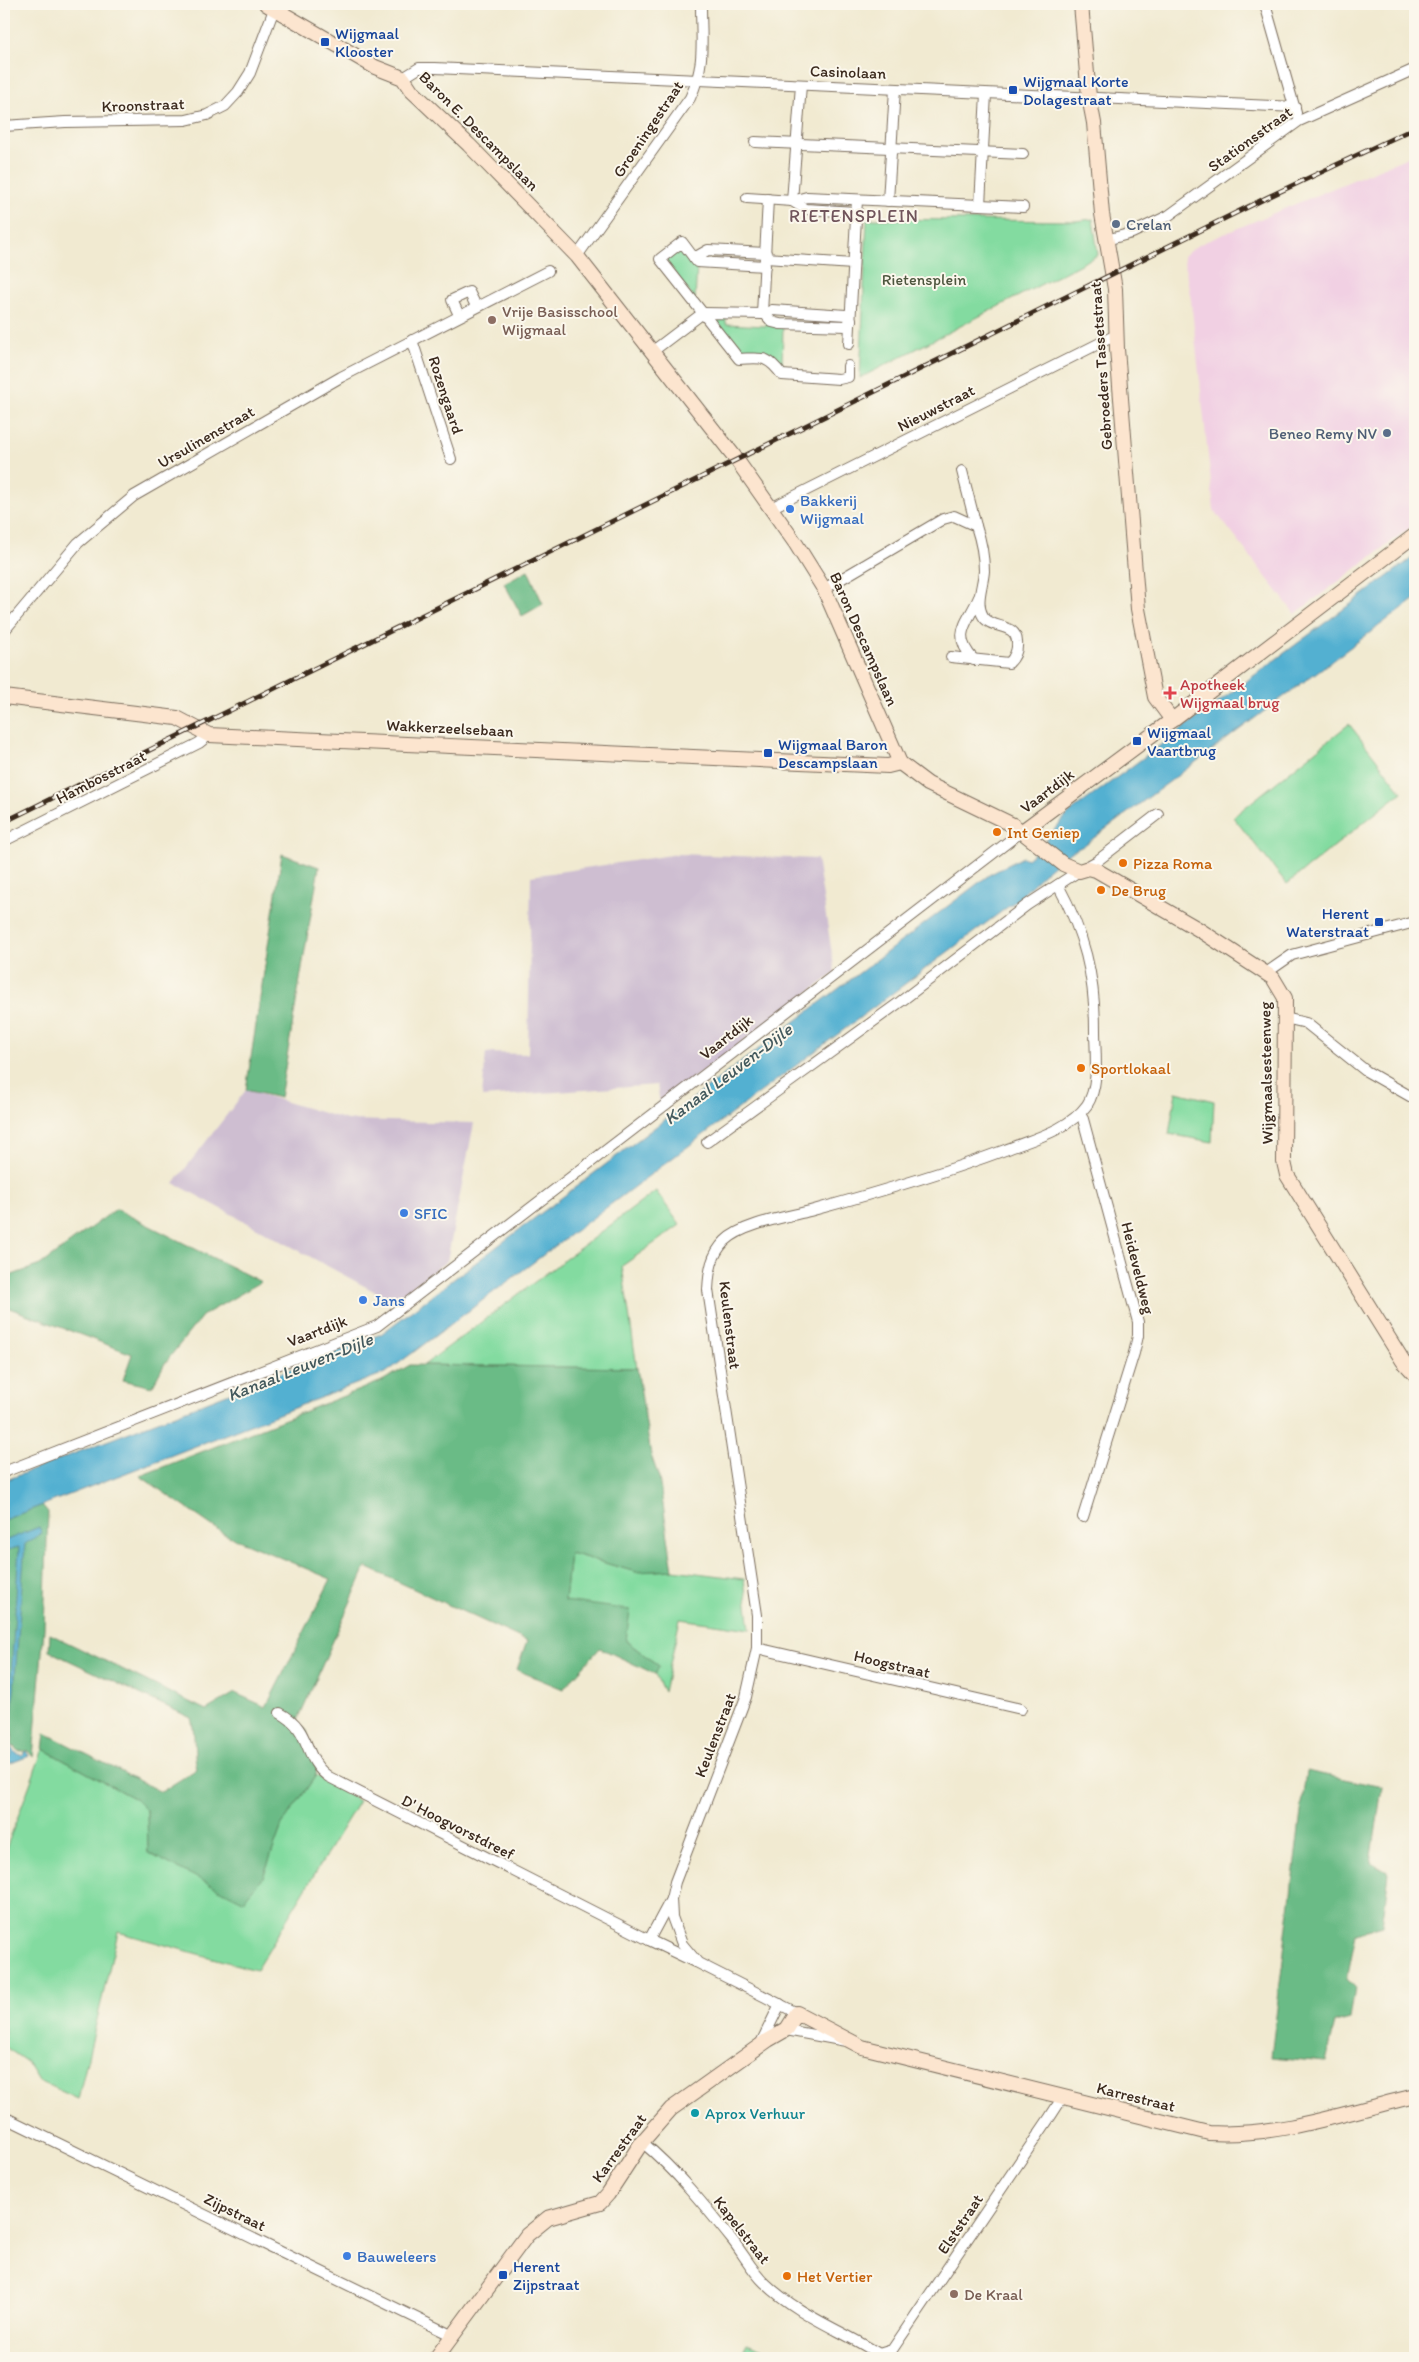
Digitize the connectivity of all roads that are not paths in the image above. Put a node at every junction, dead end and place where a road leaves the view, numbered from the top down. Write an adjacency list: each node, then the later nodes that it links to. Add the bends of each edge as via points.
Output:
1 (701, 4): 7 (street, Groeningestraat, via 702,57)
2 (1081, 4): 11 (street, Gebroeders Tassetstraat)
3 (1265, 4): 12 (street)
4 (273, 5): 6 (street, Baron E. Descampslaan, via 374,67); 14 (street, Kroonstraat, via 250,73 225,106 206,115 186,120)
5 (1415, 69): 13 (street, Stationsstraat)
6 (402, 78): 7 (street, Casinolaan, via 419,68 430,68); 29 (street, Baron E. Descampslaan)
7 (698, 79): 8 (street, Casinolaan); 29 (street, Groeningestraat, via 690,98)
8 (801, 85): 9 (street, Casinolaan); 16 (street)
9 (895, 89): 10 (street, Casinolaan); 17 (street)
10 (986, 94): 11 (street, Casinolaan); 18 (street)
11 (1089, 97): 12 (street, Casinolaan); 28 (street, Gebroeders Tassetstraat)
12 (1295, 107): 13 (street)
13 (1299, 121): 28 (street, Stationsstraat, via 1176,211 1141,230)
14 (4, 126)
15 (755, 142): 16 (street)
16 (798, 144): 17 (street); 23 (street)
17 (891, 148): 18 (street); 24 (street)
18 (983, 151): 19 (street); 25 (street)
19 (1023, 154)
20 (747, 198): 21 (street)
21 (768, 199): 23 (street); 30 (street)
22 (857, 200): 23 (street, via 807,197); 24 (street); 27 (street)
23 (792, 201): 27 (street, via 805,209)
24 (888, 201): 25 (street)
25 (980, 205): 26 (street)
26 (1023, 207)
27 (856, 212): 31 (street)
28 (1106, 240): 38 (street, Gebroeders Tassetstraat, via 1115,289)
29 (577, 256): 41 (street, Baron Descampslaan)
30 (766, 259): 31 (street); 34 (street, via 696,262 682,242 660,259); 35 (street)
31 (853, 264): 37 (street)
32 (548, 271): 33 (street, Ursulinenstraat)
33 (476, 306): 36 (street, Ursulinenstraat); 36 (street, via 469,292 452,300)
34 (703, 313): 35 (street); 41 (street); 42 (street, via 739,359 766,359 782,375 839,379 848,377)
35 (764, 314): 37 (street, via 772,310 846,315)
36 (459, 315): 39 (street, Ursulinenstraat)
37 (851, 320): 40 (street)
38 (1116, 335): 45 (street, Nieuwstraat); 54 (street, Gebroeders Tassetstraat, via 1138,609 1154,697)
39 (412, 340): 43 (street, Rozengaard); 50 (street, Ursulinenstraat, via 341,376 134,496 78,543)
40 (849, 344)
41 (652, 351): 45 (street, Baron Descampslaan)
42 (848, 366)
43 (451, 459)
44 (962, 471): 46 (street)
45 (771, 508): 48 (street, Baron Descampslaan)
46 (976, 526): 48 (street, via 954,516 943,519); 49 (street, via 984,559)
47 (1415, 535): 54 (street, Vaartdijk)
48 (824, 589): 56 (street, Baron Descampslaan)
49 (980, 595): 52 (street, via 961,636 964,647); 52 (street, via 985,619 1012,631 1018,644 1009,663)
50 (4, 631)
51 (951, 657): 52 (street)
52 (974, 660)
53 (4, 697): 55 (street, Wakkerzeelsebaan, via 177,718)
54 (1172, 720): 58 (street, Vaartdijk)
55 (208, 735): 56 (street, Wakkerzeelsebaan, via 878,766); 59 (street, Hambosstraat, via 199,744)
56 (900, 763): 58 (street, Baron Descampslaan, via 928,784 1013,825)
57 (1158, 814): 60 (street, via 1098,861)
58 (1021, 832): 60 (street, Wijgmaalsesteenweg, via 1063,864); 69 (street, Vaartdijk, via 376,1326)
59 (4, 842)
60 (1079, 871): 61 (street); 63 (street, Wijgmaalsesteenweg, via 1089,868 1112,878)
61 (1058, 885): 66 (street, Keulenstraat, via 1084,944 1095,1001 1095,1078 1088,1103); 67 (street)
62 (1415, 922): 63 (street, via 1292,956)
63 (1266, 973): 64 (street, Wijgmaalsesteenweg, via 1273,978 1285,998)
64 (1285, 1018): 65 (street, via 1306,1023 1366,1071); 68 (street, Wijgmaalsesteenweg, via 1284,1162 1287,1175 1403,1361)
65 (1415, 1099)
66 (1080, 1114): 70 (street, Heideveldweg, via 1138,1322 1134,1353); 71 (street, Keulenstraat, via 1060,1128 960,1167 737,1232 725,1240 714,1255 709,1269 708,1290 757,1615)
67 (707, 1142)
68 (1415, 1374)
69 (4, 1472)
70 (1083, 1516)
71 (757, 1648): 72 (street, Hoogstraat); 74 (street, Keulenstraat, via 746,1697)
72 (1021, 1710)
73 (280, 1714): 75 (street, D' Hoogvorstdreef, via 303,1733 313,1761 329,1777)
74 (671, 1899): 75 (street, Keulenstraat); 76 (street, Keulenstraat, via 672,1917 682,1944)
75 (649, 1940): 76 (street, Keulenstraat)
76 (698, 1963): 77 (street, Keulenstraat)
77 (780, 2004): 78 (street, Keulenstraat); 81 (street, Karrestraat)
78 (797, 2013): 79 (street, Karrestraat); 80 (street, Karrestraat)
79 (786, 2030): 80 (street, Karrestraat); 81 (street, Karrestraat)
80 (850, 2041): 83 (street, Karrestraat)
81 (760, 2045): 85 (street, Karrestraat, via 671,2109)
82 (1415, 2096): 83 (street, Karrestraat, via 1280,2130 1231,2135 1196,2131)
83 (1061, 2097): 87 (street, Elststraat, via 892,2350)
84 (4, 2117): 86 (street, Zijpstraat)
85 (642, 2142): 86 (street, Karrestraat, via 600,2204 548,2218 527,2235); 87 (street, Kapelstraat, via 700,2201 774,2291 809,2317 857,2340)
86 (453, 2336): 88 (street, Karrestraat)
87 (877, 2356)
88 (436, 2358)

